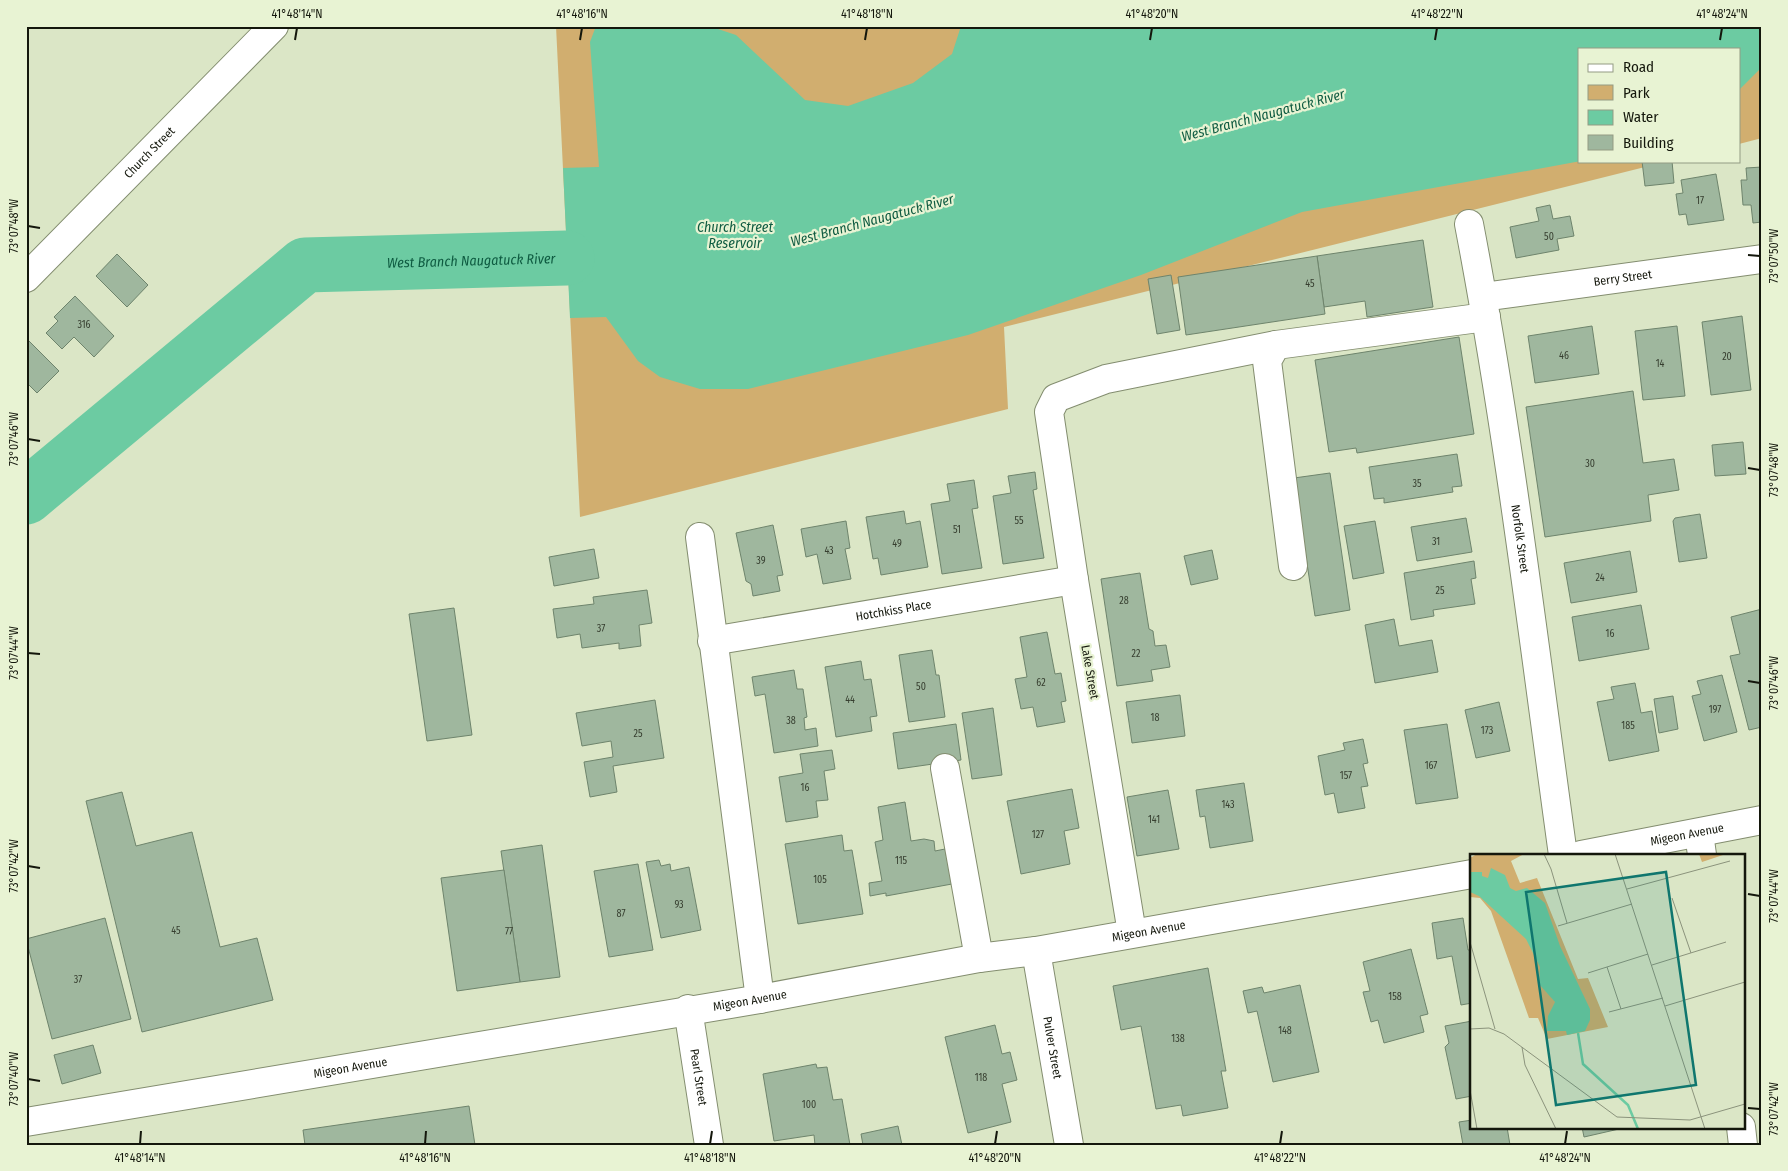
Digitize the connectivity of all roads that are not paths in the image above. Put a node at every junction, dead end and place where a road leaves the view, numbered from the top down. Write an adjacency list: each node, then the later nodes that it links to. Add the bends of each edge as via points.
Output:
1 (274, 26): 4 (street, Church Street)
2 (1469, 224): 5 (street, Norfolk Street)
3 (1762, 259): 5 (street, Berry Street)
4 (26, 278)
5 (1485, 307): 6 (street, Berry Street); 15 (street, Norfolk Street)
6 (1276, 345): 7 (street, Berry Street, via 1106,379 1056,398); 9 (street, via 1267,361)
7 (1049, 412): 10 (street, Lake Street)
8 (700, 537): 11 (street)
9 (1293, 566)
10 (1074, 580): 11 (street, Hotchkiss Place); 18 (street, Lake Street)
11 (712, 641): 21 (street)
12 (945, 768): 20 (street)
13 (1762, 820): 14 (street, Migeon Avenue)
14 (1700, 844): 16 (street, Migeon Avenue)
15 (1563, 854)
16 (1592, 854)
17 (1470, 874): 18 (street, Migeon Avenue)
18 (1132, 933): 19 (street, Migeon Avenue)
19 (1036, 951): 20 (street, Migeon Avenue); 26 (street, Pulver Street)
20 (979, 958): 21 (street, Migeon Avenue)
21 (760, 999): 22 (street, Migeon Avenue)
22 (688, 1010): 23 (street, Migeon Avenue); 25 (street, Pearl Street)
23 (26, 1122)
24 (1741, 1128): 27 (street)
25 (708, 1145)
26 (1069, 1145)
27 (1743, 1145)

